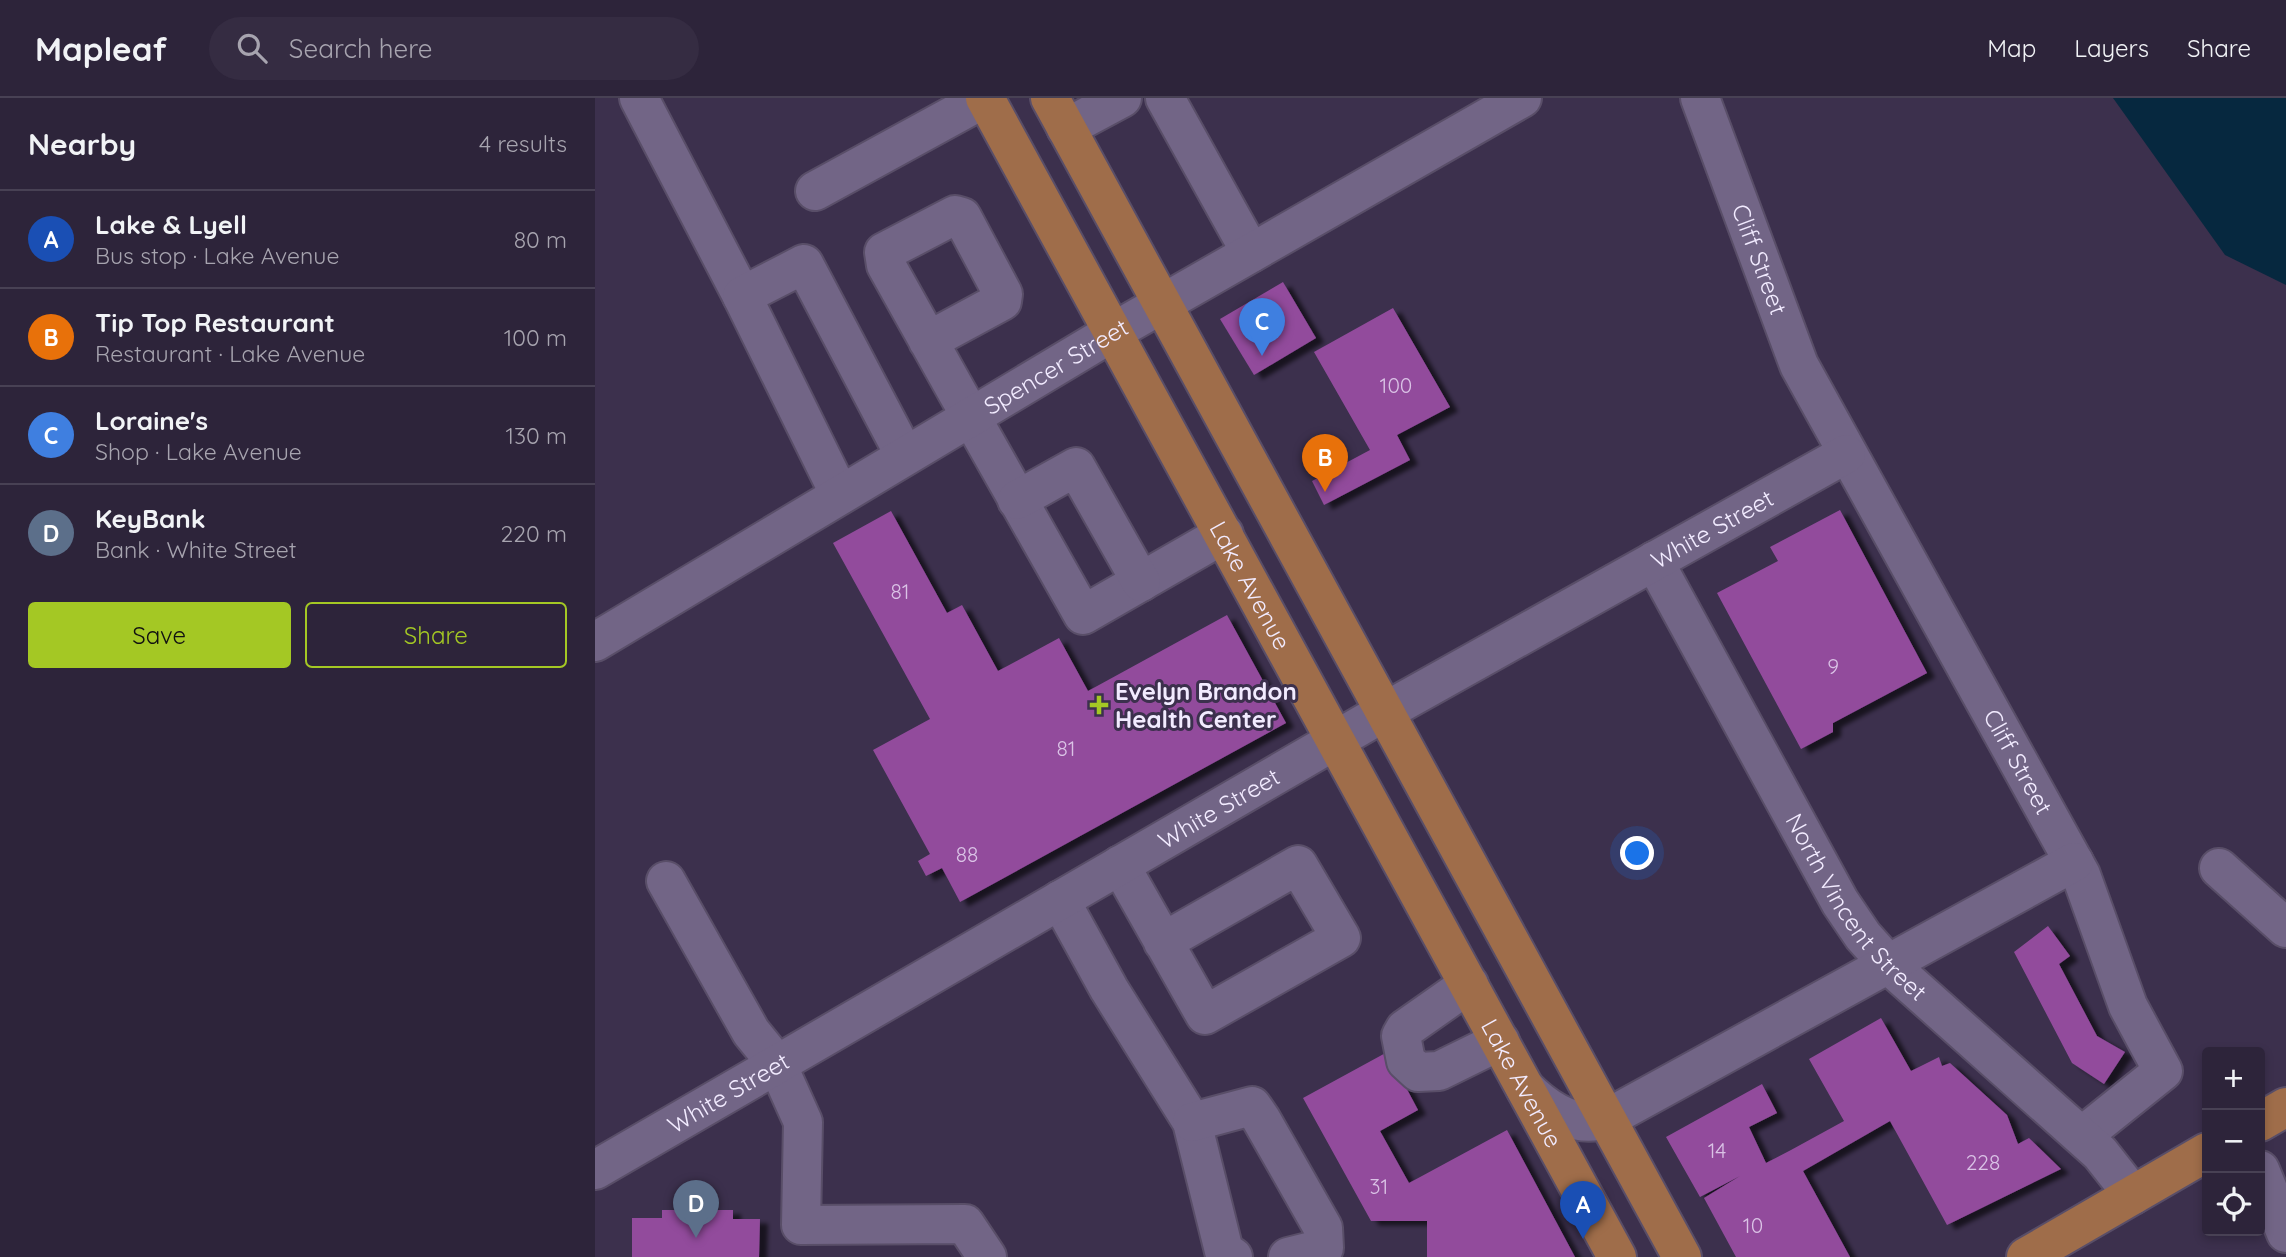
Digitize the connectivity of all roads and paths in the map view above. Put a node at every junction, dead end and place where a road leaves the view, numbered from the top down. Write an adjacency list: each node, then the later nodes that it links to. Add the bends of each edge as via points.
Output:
1 (639, 98): 10 (street)
2 (985, 98): 8 (street); 12 (main road, Lake Avenue)
3 (1122, 98): 7 (street)
4 (1165, 98): 9 (street)
5 (1522, 98): 9 (street, Spencer Street)
6 (1700, 98): 15 (street, Cliff Street, via 1784,330)
7 (1058, 113): 11 (main road)
8 (815, 191)
9 (1251, 253): 11 (street, Spencer Street)
10 (742, 296): 16 (street, via 804,264); 17 (street)
11 (1162, 303): 12 (street, Spencer Street); 23 (main road)
12 (1113, 332): 14 (street, Spencer Street); 19 (main road, Lake Avenue)
13 (928, 341): 14 (street)
14 (970, 417): 16 (street, Spencer Street); 18 (street)
15 (1846, 454): 20 (street, White Street); 25 (street, Cliff Street)
16 (905, 456): 17 (street, Spencer Street)
17 (840, 495): 22 (street, Spencer Street)
18 (1017, 500): 21 (street, via 1083,615); 21 (street, via 1076,467)
19 (1224, 534): 21 (street); 24 (main road, Lake Avenue)
20 (1654, 561): 23 (street, White Street); 32 (street, North Vincent Street, via 1840,902)
21 (1141, 582)
22 (595, 642)
23 (1386, 711): 24 (street, White Street); 38 (main road)
24 (1337, 740): 26 (street, White Street); 33 (main road, Lake Avenue)
25 (2074, 862): 32 (street); 41 (street, Cliff Street, via 2129,1006 2163,1071)
26 (1119, 865): 29 (street, White Street); 31 (street)
27 (2220, 868): 30 (street)
28 (666, 880): 35 (street, via 751,1032)
29 (1060, 900): 35 (street, White Street); 40 (street)
30 (2286, 928)
31 (1164, 942)
32 (1889, 965): 38 (street); 41 (street, North Vincent Street)
33 (1469, 984): 34 (main road, Lake Avenue); 34 (street, via 1405,1029 1401,1036 1406,1061 1418,1072 1439,1071)
34 (1500, 1041): 36 (main road, Lake Avenue)
35 (777, 1064): 43 (street, White Street); 47 (street, via 803,1122 801,1225 965,1224)
36 (1525, 1088): 38 (street, via 1547,1108 1570,1118); 50 (main road, Lake Avenue)
37 (2286, 1107): 39 (main road)
38 (1606, 1119): 51 (main road)
39 (2265, 1119)
40 (1192, 1122): 48 (street, via 1217,1229 1224,1251); 49 (street, via 1252,1106 1323,1228 1324,1248)
41 (2082, 1136): 45 (street, North Vincent Street, via 2114,1167)
42 (2202, 1155): 45 (main road)
43 (595, 1170)
44 (2261, 1173): 46 (street)
45 (2133, 1195): 52 (main road)
46 (2286, 1233)
47 (987, 1257)
48 (1233, 1257)
49 (1289, 1257)
50 (1617, 1257)
51 (1682, 1257)
52 (2026, 1257)

